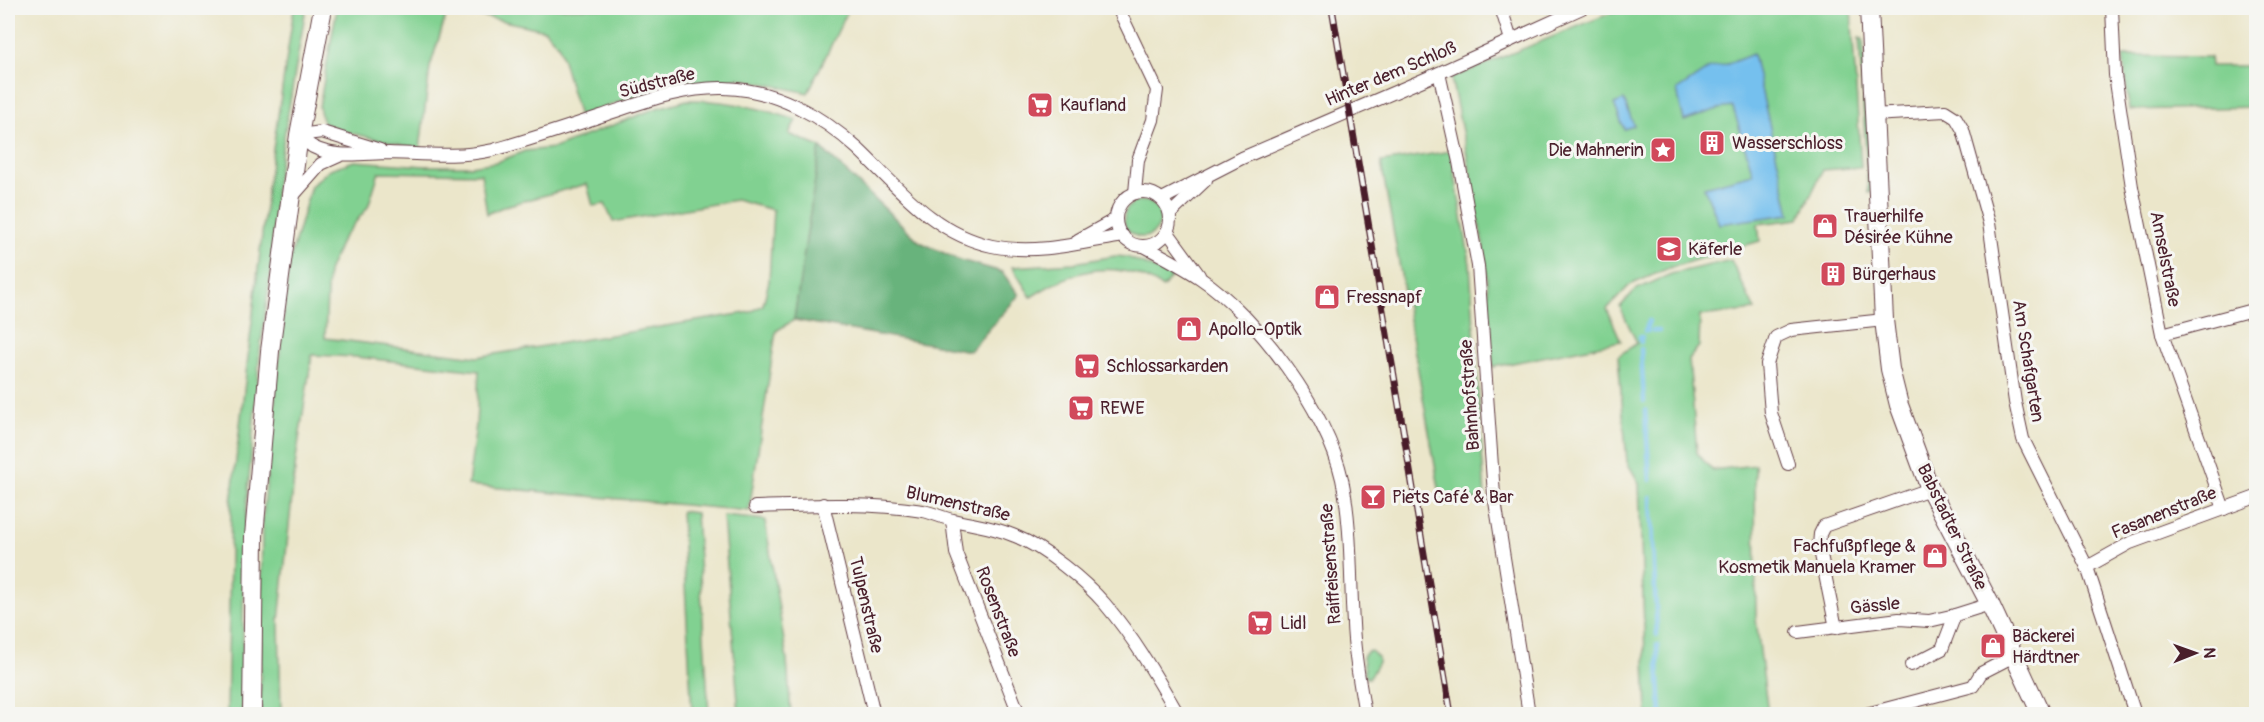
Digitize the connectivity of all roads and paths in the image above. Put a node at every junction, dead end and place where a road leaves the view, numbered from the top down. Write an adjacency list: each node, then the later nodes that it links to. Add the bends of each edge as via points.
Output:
1 (323, 8): 9 (street)
2 (1118, 8): 16 (street, via 1157,90 1153,120 1138,160)
3 (1501, 8): 7 (street)
4 (1582, 8): 7 (street, Hinter dem Schloß)
5 (1869, 8): 10 (street, Babstadter Straße)
6 (2112, 8): 28 (street, Amselstraße, via 2117,86 2132,187)
7 (1511, 40): 8 (street, Hinter dem Schloß)
8 (1439, 73): 15 (street, Hinter dem Schloß); 48 (street, Bahnhofstraße, via 1478,266 1494,495)
9 (305, 100): 11 (street, via 310,118); 12 (street)
10 (1872, 115): 27 (street, Babstadter Straße); 36 (street, Am Schafgarten, via 1945,111 1956,118 1963,130 1989,223 2023,438)
11 (322, 132): 12 (street, Südstraße); 13 (street, Südstraße)
12 (299, 135): 14 (street, Südstraße, via 312,147); 17 (street)
13 (390, 153): 14 (street, Südstraße); 23 (street, Südstraße, via 452,156 491,150 646,101 682,92 726,88 764,94 813,115 857,149 928,216 964,236 992,246 1027,249)
14 (341, 155): 17 (street, Südstraße, via 321,164)
15 (1214, 173): 18 (street, Hinter dem Schloß); 19 (street, Hinter dem Schloß)
16 (1135, 193): 18 (street, via 1149,192); 20 (street, via 1122,203)
17 (290, 199): 43 (street, via 270,351 254,536)
18 (1161, 199): 19 (street)
19 (1170, 214): 21 (street)
20 (1116, 219): 22 (street); 23 (street, Südstraße)
21 (1167, 231): 24 (street, via 1158,241); 25 (street, Raiffeisenstraße)
22 (1123, 236): 23 (street, Südstraße); 24 (street, Raiffeisenstraße)
23 (1069, 245)
24 (1144, 246): 25 (street, Raiffeisenstraße)
25 (1201, 278): 47 (street, Raiffeisenstraße, via 1278,355 1330,444 1346,505 1354,642)
26 (2256, 309): 28 (street)
27 (1884, 320): 29 (street, via 1791,330 1776,337 1767,363 1771,413); 30 (street, Babstadter Straße, via 1899,405)
28 (2162, 334): 34 (street, Amselstraße)
29 (1788, 464)
30 (1930, 489): 37 (street, Babstadter Straße); 39 (street, via 1824,526 1819,545)
31 (2256, 497): 34 (street, Fasanenstraße)
32 (823, 504): 33 (street, Blumenstraße); 35 (street, Blumenstraße, via 877,506); 44 (street, Tulpenstraße)
33 (755, 507)
34 (2224, 508): 36 (street, Fasanenstraße, via 2130,543)
35 (952, 520): 45 (street, Rosenstraße, via 956,553); 46 (street, Blumenstraße, via 1016,536 1069,572 1112,613)
36 (2087, 567): 51 (street, Am Schafgarten)
37 (1990, 604): 38 (street, Gässle); 41 (street, Babstadter Straße)
38 (1955, 615): 39 (street, Gässle, via 1929,621 1899,620); 42 (street, via 1942,649)
39 (1836, 628): 40 (street, Gässle)
40 (1798, 632)
41 (2014, 656): 49 (street, via 1981,673 1973,686); 50 (street, Babstadter Straße)
42 (1911, 665)
43 (252, 714)
44 (874, 714)
45 (1019, 714)
46 (1178, 714)
47 (1365, 714)
48 (1529, 714)
49 (1866, 714)
50 (2041, 714)
51 (2135, 714)

